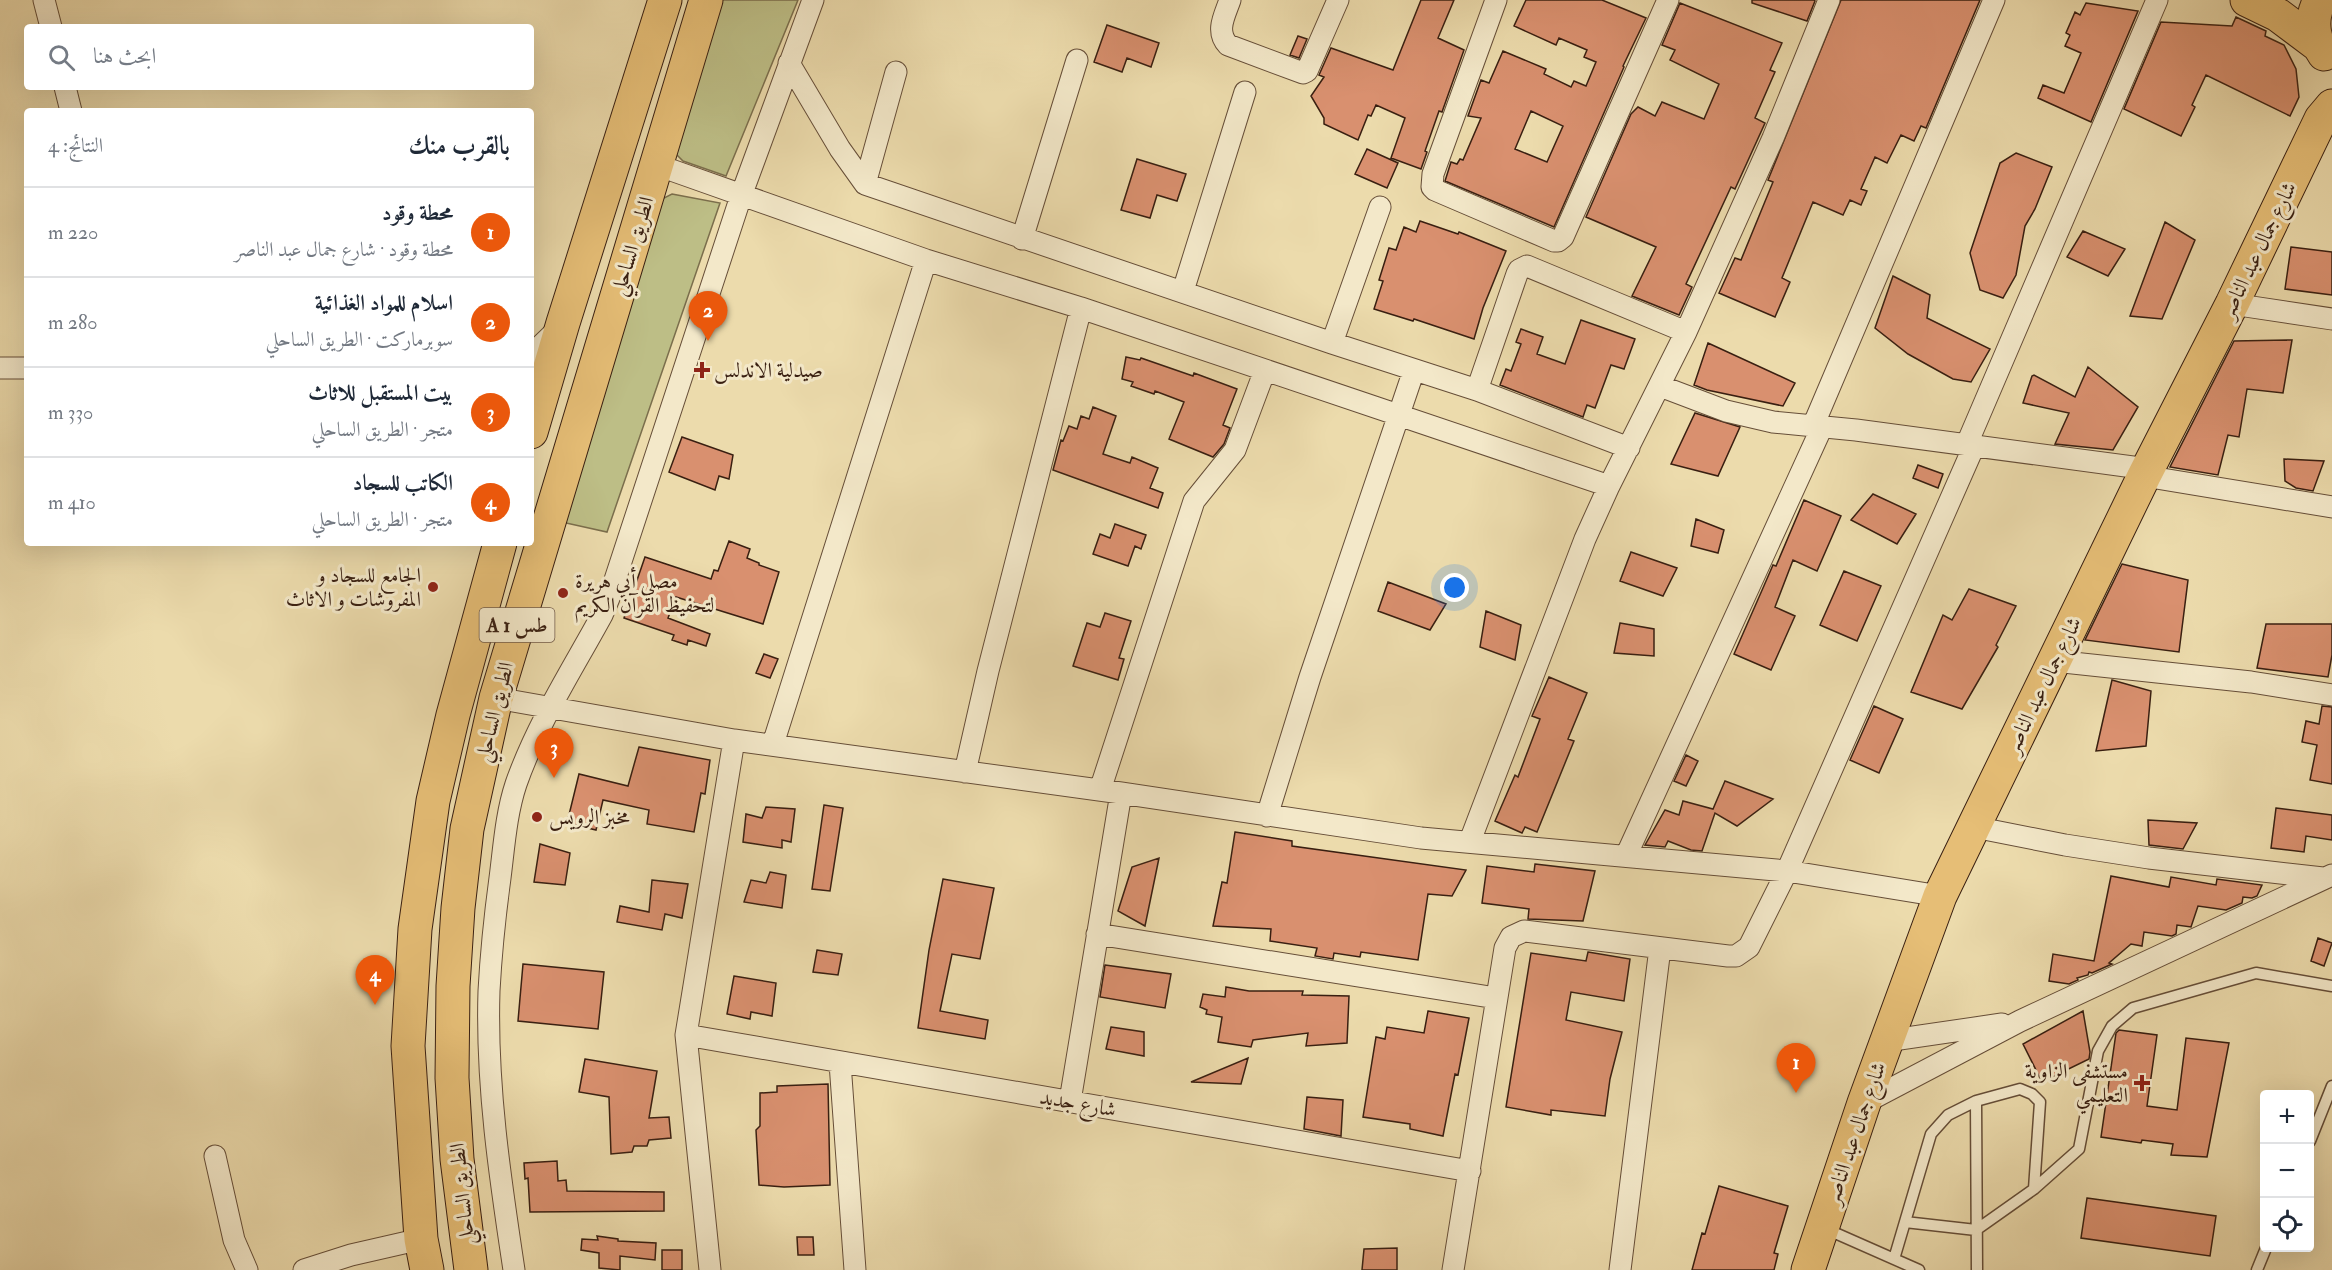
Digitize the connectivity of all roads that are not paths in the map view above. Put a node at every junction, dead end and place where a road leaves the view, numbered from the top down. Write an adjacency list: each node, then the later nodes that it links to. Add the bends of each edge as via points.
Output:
1 (44, 0): 14 (street)
2 (665, 0): 33 (main road, الطريق الساحلي)
3 (706, 0): 23 (main road, الطريق الساحلي / A 1 طس)
4 (813, 0): 17 (street)
5 (1230, 0): 6 (street, via 1220,31 1224,41 1303,73)
6 (1338, 0)
7 (1496, 0): 8 (street, via 1433,174 1432,187 1554,241 1563,237)
8 (1668, 0)
9 (1829, 0): 34 (street, via 1773,138)
10 (1994, 0): 45 (street)
11 (2157, 0): 46 (street)
12 (2247, 0): 15 (main road, via 2278,15)
13 (2320, 0): 15 (main road, شارع جمال عبد الناصر, via 2313,24)
14 (50, 24)
15 (2324, 54): 22 (main road, شارع جمال عبد الناصر)
16 (1077, 60): 27 (street)
17 (789, 63): 24 (street); 25 (street)
18 (896, 72): 24 (street)
19 (66, 90): 21 (street)
20 (1245, 92): 29 (street)
21 (70, 108)
22 (2326, 112): 30 (main road, شارع جمال عبد الناصر)
23 (657, 165): 25 (street); 54 (main road, الطريق الساحلي / A 1 طس)
24 (865, 184): 27 (street)
25 (741, 196): 28 (street); 55 (street, via 609,598)
26 (1380, 207): 35 (street)
27 (1022, 239): 29 (street)
28 (926, 260): 31 (street); 57 (street)
29 (1183, 291): 35 (street)
30 (2232, 304): 32 (street); 48 (main road, شارع جمال عبد الناصر)
31 (1081, 308): 39 (street); 58 (street)
32 (2332, 319)
33 (563, 323): 36 (street); 44 (main road, الطريق الساحلي)
34 (1686, 332): 41 (street); 42 (street, via 1527,266 1517,274)
35 (1332, 343): 40 (street)
36 (534, 352)
37 (0, 368): 38 (street)
38 (24, 369)
39 (1265, 370): 43 (street); 59 (street, via 1235,450 1194,501)
40 (1414, 370): 42 (street); 43 (street)
41 (1660, 387): 45 (street, via 1740,415); 47 (street)
42 (1477, 390): 47 (street)
43 (1400, 415): 49 (street); 60 (street)
44 (534, 422)
45 (1817, 427): 46 (street); 63 (street)
46 (1970, 446): 48 (street); 64 (street)
47 (1629, 448): 49 (street)
48 (2146, 473): 50 (street); 52 (main road, شارع جمال عبد الناصر)
49 (1609, 486): 62 (street, via 1585,539)
50 (2332, 507)
51 (499, 546): 87 (main road, الطريق الساحلي / A 1 طس, via 433,801 415,929 408,1046)
52 (2054, 661): 53 (street, via 2251,682); 61 (main road, شارع جمال عبد الناصر)
53 (2332, 695)
54 (495, 698): 55 (street); 91 (main road, الطريق الساحلي / A 1 طس, via 467,829 453,986 452,1078 457,1159)
55 (549, 708): 56 (street); 92 (street, via 513,798 494,924 489,992 492,1103)
56 (734, 740): 57 (street); 72 (street)
57 (773, 744): 58 (street)
58 (965, 772): 59 (street)
59 (1111, 792): 60 (street); 67 (street)
60 (1267, 816): 62 (street, via 1421,838)
61 (1974, 827): 65 (street, via 2149,858); 66 (main road, شارع جمال عبد الناصر)
62 (1470, 841): 63 (street)
63 (1626, 856): 64 (street)
64 (1787, 871): 66 (street); 68 (street, via 1753,941 1743,953 1728,956)
65 (2328, 877): 71 (street)
66 (1940, 896): 73 (main road, شارع جمال عبد الناصر)
67 (1097, 934): 70 (street); 76 (street)
68 (1660, 948): 70 (street, via 1517,932 1508,941); 96 (street)
69 (2332, 986): 82 (lane, via 2256,973 2133,1008 2112,1026 2098,1051 2079,1149)
70 (1496, 998): 81 (street)
71 (2020, 1021): 73 (street); 78 (street)
72 (686, 1035): 74 (street, شارع جديد); 93 (street)
73 (1886, 1041): 78 (main road, شارع جمال عبد الناصر)
74 (840, 1063): 76 (street, شارع جديد); 94 (street)
75 (2332, 1086): 79 (lane)
76 (1070, 1101): 81 (street, شارع جديد)
77 (1976, 1101): 82 (lane, via 2020,1089 2040,1102); 83 (lane, via 1948,1115 1931,1134); 85 (lane)
78 (1864, 1103): 84 (main road, شارع جمال عبد الناصر)
79 (2314, 1131)
80 (215, 1156): 89 (street, via 234,1240)
81 (1470, 1171): 95 (street)
82 (2034, 1189): 85 (lane)
83 (1905, 1222): 85 (lane); 88 (lane)
84 (1823, 1227): 88 (lane); 97 (main road, شارع جمال عبد الناصر)
85 (1976, 1230): 99 (lane)
86 (2264, 1252): 100 (lane)
87 (424, 1255): 90 (street, via 351,1255)
88 (1894, 1258): 98 (lane)
89 (247, 1270)
90 (304, 1270)
91 (471, 1270)
92 (514, 1270)
93 (710, 1270)
94 (855, 1270)
95 (1453, 1270)
96 (1620, 1270)
97 (1808, 1270)
98 (1919, 1270)
99 (1977, 1270)
100 (2257, 1270)

